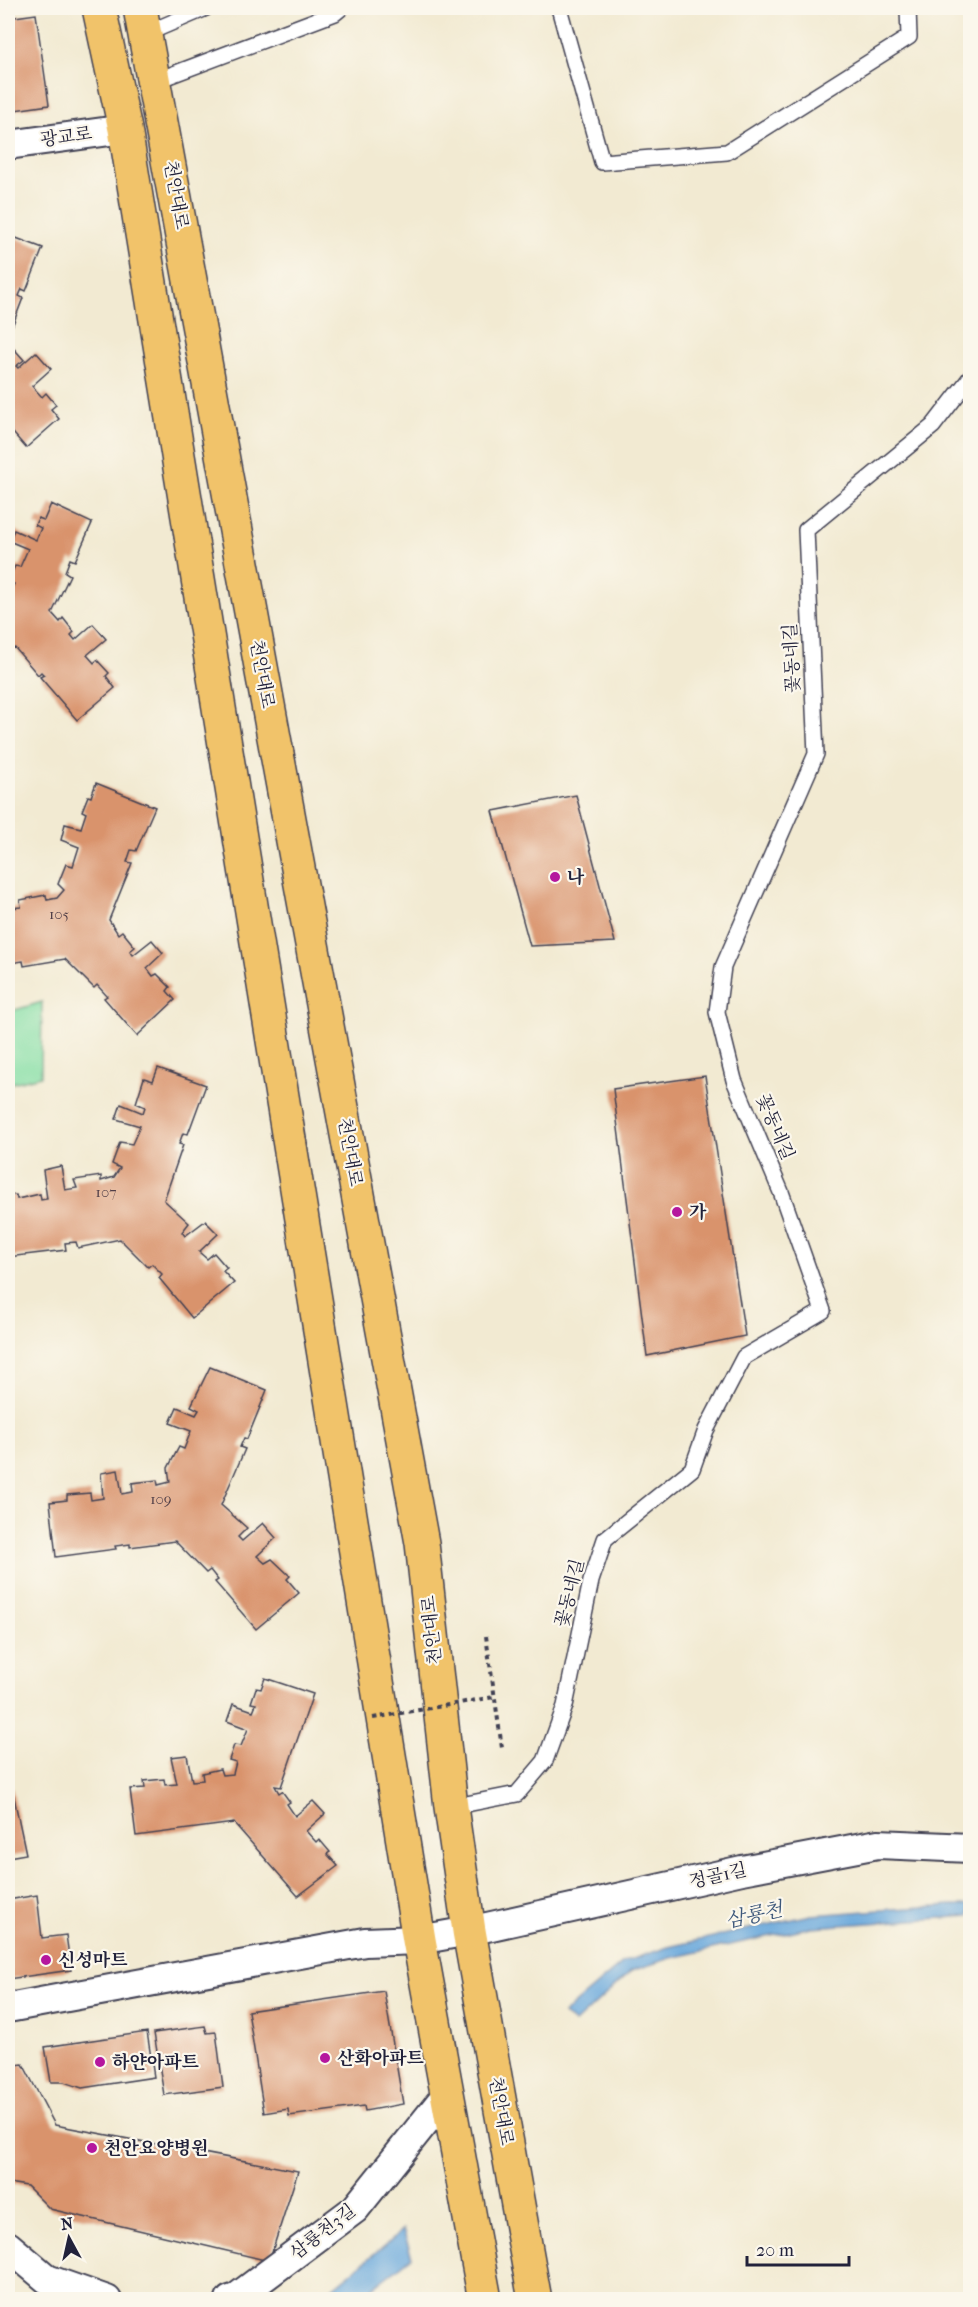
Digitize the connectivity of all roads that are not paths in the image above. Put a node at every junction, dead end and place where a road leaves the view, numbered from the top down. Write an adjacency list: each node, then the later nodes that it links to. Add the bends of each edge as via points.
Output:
1 (99, 8): 8 (main road)
2 (206, 8): 6 (lane)
3 (341, 8): 7 (lane, via 335,14)
4 (560, 8): 5 (lane, via 602,162 727,152 909,37)
5 (908, 8)
6 (143, 21): 7 (main road, 천안대로)
7 (155, 81): 11 (main road, 천안대로, via 422,1543)
8 (125, 129): 9 (street, 광교로); 14 (main road)
9 (8, 146)
10 (970, 378): 11 (lane, 꽃동네길, via 933,426 806,530 816,754 723,967 717,1012 734,1080 781,1192 823,1311 744,1357 706,1430 692,1469 605,1539 591,1581 565,1706 545,1761 517,1794)
11 (451, 1807): 13 (main road, 천안대로)
12 (970, 1848): 13 (street, 정골1길, via 878,1844)
13 (469, 1931): 14 (street, 정골1길); 22 (main road, 천안대로)
14 (419, 1940): 15 (street, via 366,1942); 16 (street, via 372,1956); 17 (main road)
15 (8, 2008)
16 (8, 2023)
17 (448, 2093): 20 (street, 삼룡천3길, via 355,2209); 21 (main road)
18 (8, 2246): 19 (street, via 47,2279)
19 (107, 2300)
20 (230, 2300)
21 (485, 2300)
22 (535, 2300)

